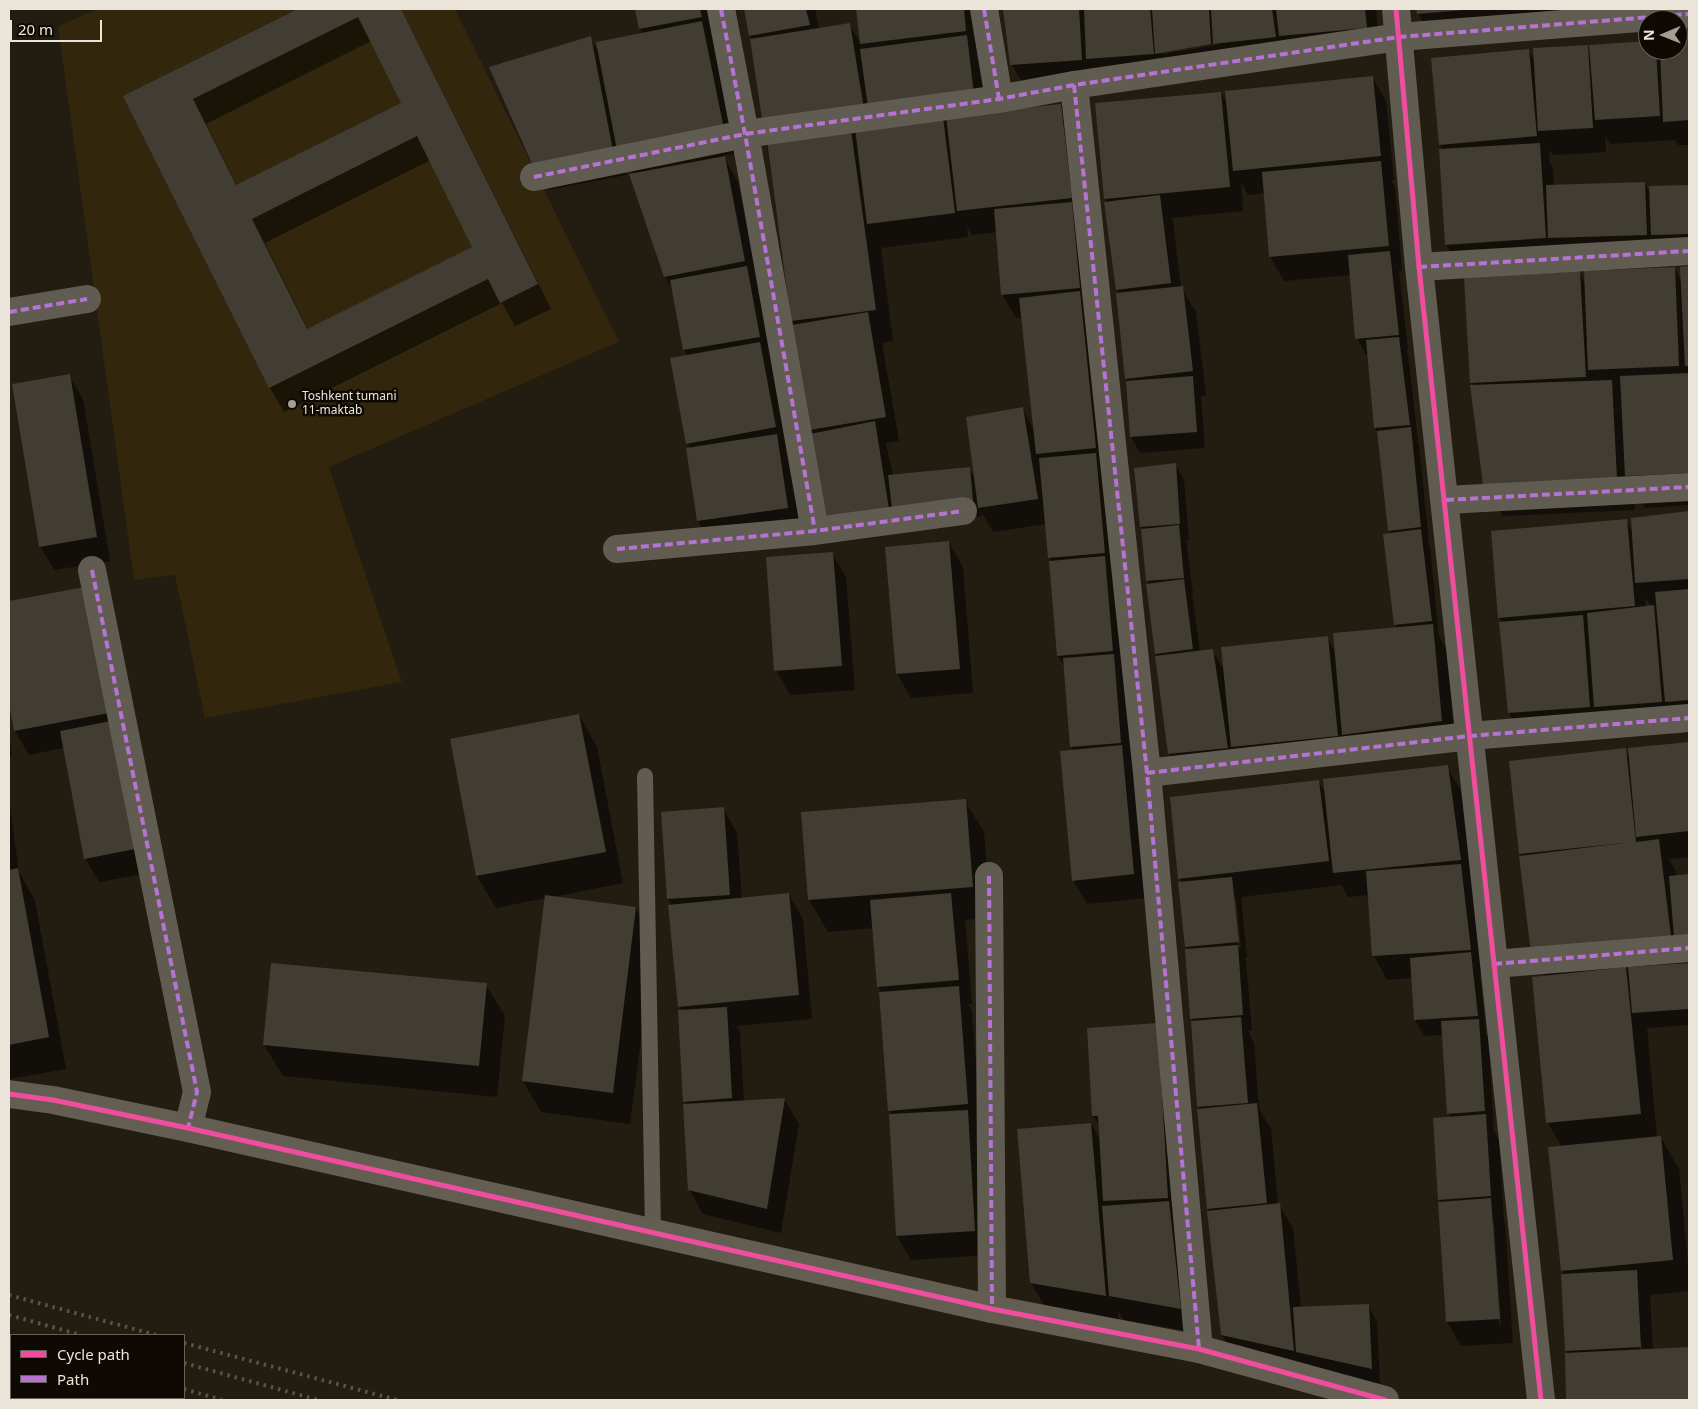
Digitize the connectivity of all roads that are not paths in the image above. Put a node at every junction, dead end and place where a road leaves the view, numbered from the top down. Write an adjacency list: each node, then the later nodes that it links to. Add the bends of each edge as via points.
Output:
1 (721, 9): 8 (street)
2 (984, 9): 7 (street)
3 (1396, 9): 5 (street)
4 (1689, 14): 5 (street)
5 (1399, 37): 6 (street); 11 (street)
6 (1074, 85): 7 (street); 22 (street)
7 (999, 99): 8 (street)
8 (745, 134): 9 (street); 17 (street)
9 (534, 177)
10 (1689, 251): 11 (street)
11 (1420, 267): 15 (street)
12 (86, 299): 13 (street)
13 (9, 312)
14 (1689, 487): 15 (street)
15 (1446, 500): 21 (street)
16 (963, 511): 17 (street)
17 (815, 531): 18 (street)
18 (618, 549)
19 (92, 570): 28 (street, via 197,1092)
20 (1689, 718): 21 (street)
21 (1470, 736): 22 (street); 26 (street)
22 (1147, 773): 31 (street)
23 (645, 776): 29 (lane)
24 (989, 876): 30 (street)
25 (1689, 948): 26 (street)
26 (1494, 964): 33 (street)
27 (9, 1094): 28 (street)
28 (188, 1128): 29 (street)
29 (653, 1232): 30 (street)
30 (992, 1309): 31 (street)
31 (1199, 1349): 32 (street)
32 (1385, 1400)
33 (1541, 1400)

